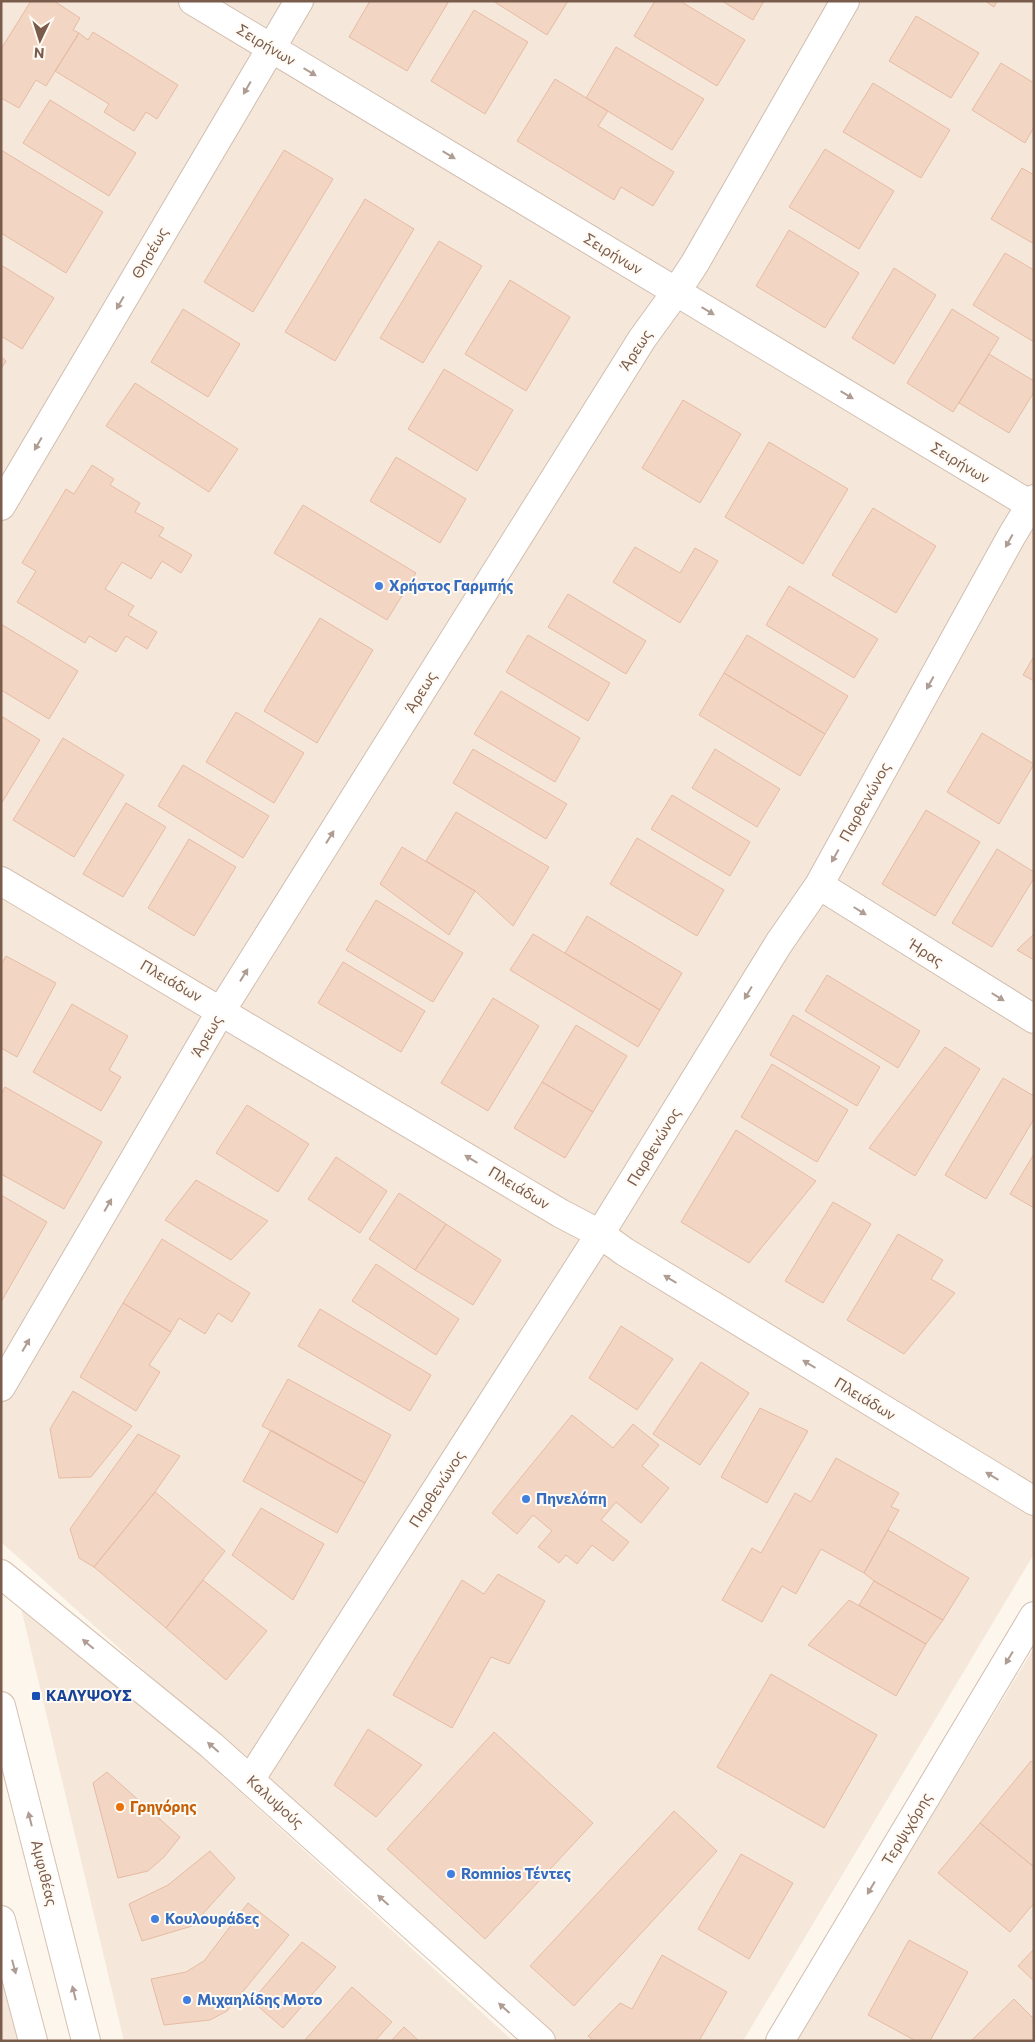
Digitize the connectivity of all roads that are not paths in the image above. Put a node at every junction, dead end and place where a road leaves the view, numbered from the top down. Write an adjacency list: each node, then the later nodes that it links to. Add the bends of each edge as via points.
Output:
1 (193, 1): 4 (street, Σειρήνων)
2 (299, 1): 4 (street, Θησέως)
3 (845, 1): 5 (street, Άρεως)
4 (271, 48): 5 (street, Σειρήνων, one-way to 5); 7 (street, Θησέως, one-way to 7)
5 (676, 292): 6 (street, Σειρήνων, one-way to 6); 10 (street, Άρεως, one-way to 5, via 642,339)
6 (1033, 504): 9 (street, Παρθενώνος, one-way to 9, via 1006,546)
7 (1, 506)
8 (1, 881): 10 (street, Πλειάδων)
9 (819, 885): 11 (street, Ήρας, one-way to 11); 12 (street, Παρθενώνος, one-way to 12, via 778,943)
10 (222, 1011): 12 (street, Πλειάδων, one-way to 10); 13 (street, Άρεως, one-way to 10)
11 (1034, 1019)
12 (600, 1234): 14 (street, Πλειάδων, one-way to 12); 18 (street, Παρθενώνος)
13 (1, 1387)
14 (1034, 1501)
15 (1, 1574): 18 (street, Καλυψούς, one-way to 15, via 196,1732)
16 (1034, 1616): 23 (street, Τερψιχόρης, one-way to 23)
17 (1, 1706): 21 (street, Αμφιθέας, one-way to 17)
18 (250, 1780): 22 (street, Καλυψούς, one-way to 18)
19 (1, 1920): 20 (street, one-way to 20)
20 (33, 2041)
21 (86, 2041)
22 (540, 2041)
23 (780, 2041)

